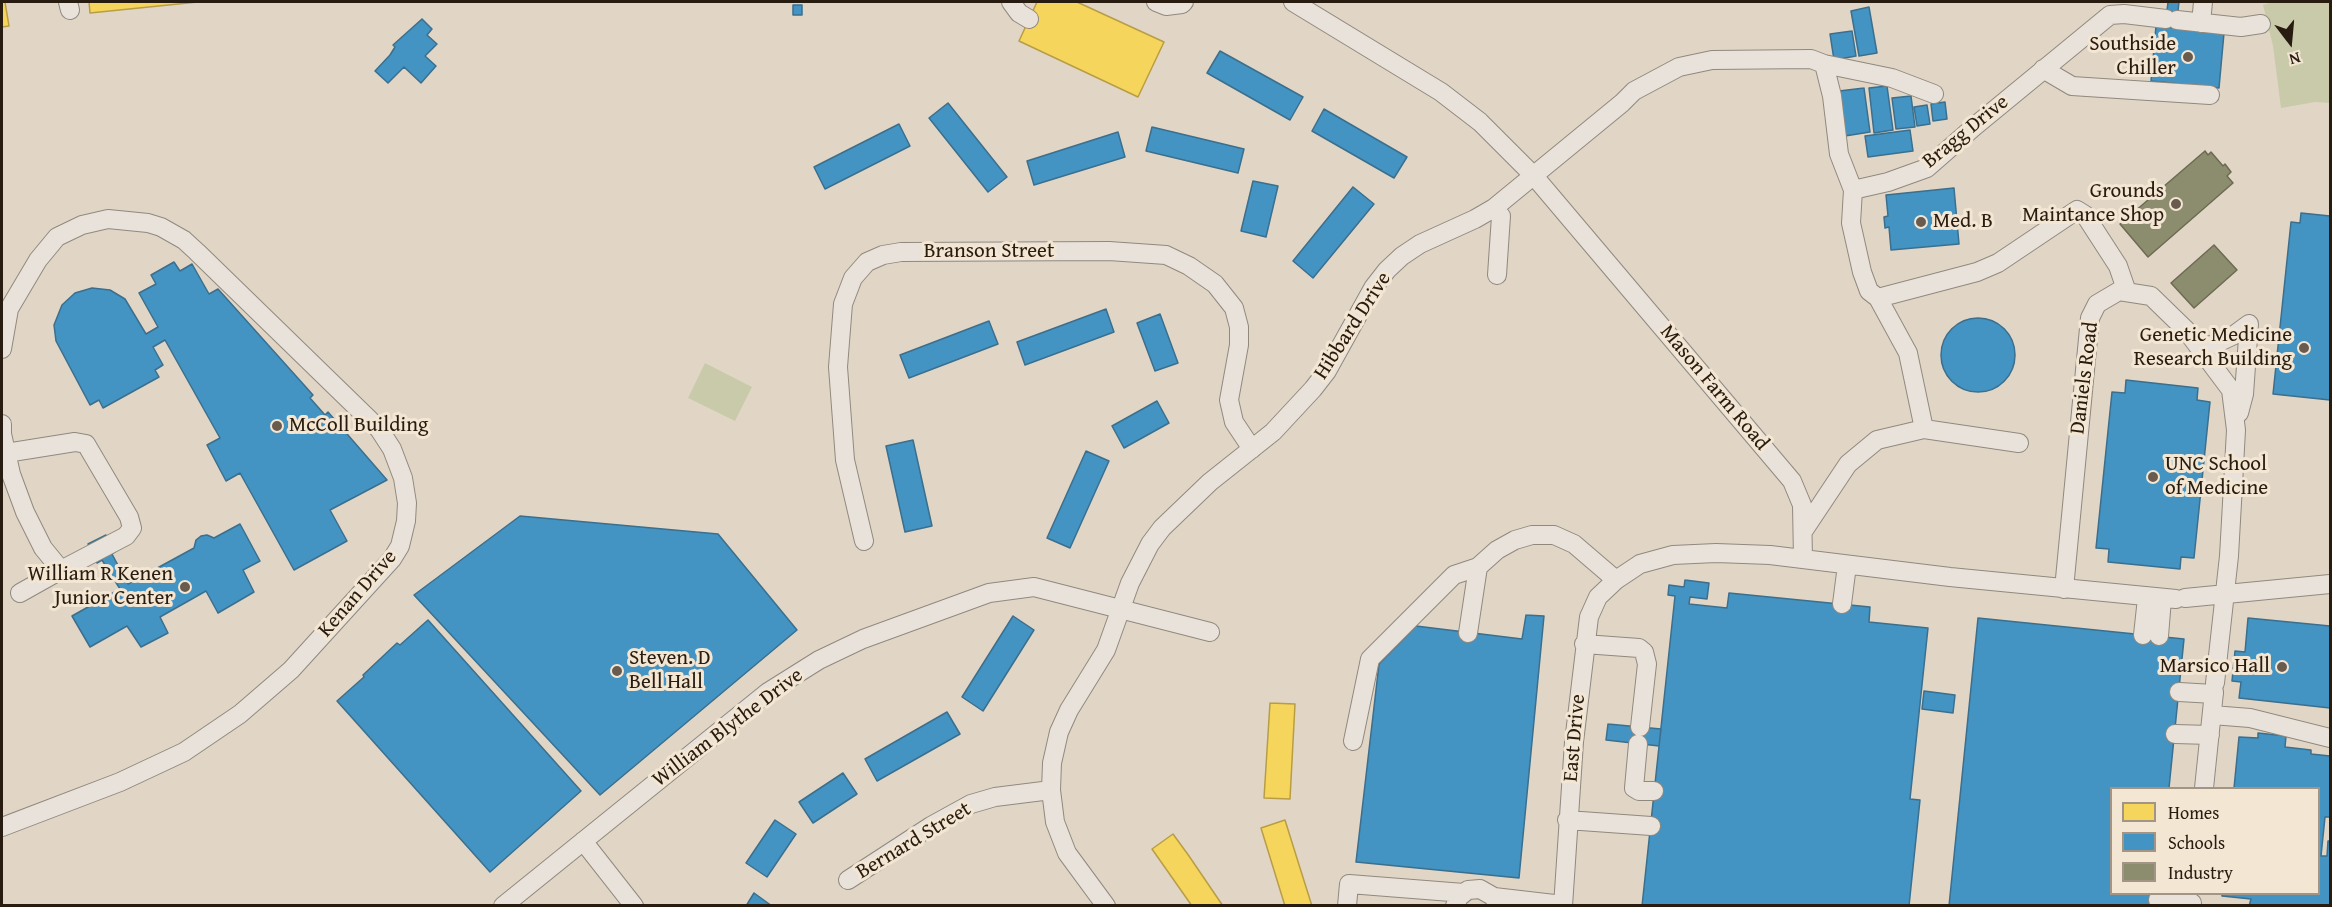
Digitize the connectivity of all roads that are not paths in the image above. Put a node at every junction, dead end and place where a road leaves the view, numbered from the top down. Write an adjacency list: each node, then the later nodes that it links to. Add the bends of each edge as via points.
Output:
1 (1011, 2): 6 (street)
2 (1156, 2): 3 (street, via 1166,6)
3 (1184, 2)
4 (1293, 2): 13 (street, Mason Farm Road, via 1441,92 1480,122)
5 (2204, 2): 7 (street)
6 (1029, 19)
7 (2201, 23): 8 (street, Bragg Drive, via 2241,27); 10 (street, Bragg Drive, via 2110,15)
8 (2261, 24)
9 (1818, 62): 11 (street, Hibbard Drive, via 1892,78); 13 (street, Hibbard Drive, via 1712,60 1680,67 1634,91); 14 (street, via 1832,96 1839,154)
10 (2036, 75): 12 (street, via 2072,86); 14 (street, Bragg Drive, via 1927,168)
11 (1934, 94)
12 (2210, 95)
13 (1534, 176): 25 (street, Hibbard Drive, via 1494,208 1420,244 1387,270 1327,371 1273,432); 27 (street, Mason Farm Road, via 1785,472 1800,498)
14 (1852, 190): 18 (street, via 1851,223 1862,272 1869,291)
15 (1500, 216): 16 (street)
16 (1497, 275)
17 (2127, 292): 18 (street, via 2118,266 2085,215 2077,210 1998,263); 19 (street, via 2151,296); 35 (street, Daniels Road, via 2119,291 2097,304 2090,318)
18 (1878, 298): 22 (street, via 1908,353)
19 (2198, 346): 23 (street, via 2231,390); 23 (street, via 2213,345 2249,324 2244,394)
20 (2, 349): 57 (street, Kenan Drive, via 9,309 38,260 57,237 108,219 161,227 197,252 379,429 403,478 407,503 400,546 392,559 291,670 240,714 184,752 120,782)
21 (2, 424): 26 (street)
22 (1924, 429): 24 (street); 27 (street, via 1877,440 1848,464)
23 (2236, 430): 37 (street)
24 (2019, 443)
25 (1252, 449): 28 (street, Branson Street, via 1234,422 1229,400 1239,345 1234,308 1215,284 1189,266 1166,255 1109,251 883,255 867,262 853,278 843,304 838,367 845,460); 40 (street, Hibbard Drive, via 1162,528 1138,565)
26 (6, 453): 32 (street, via 25,512 43,548); 32 (street, via 75,442 86,444 129,517 132,528 126,536)
27 (1804, 530): 29 (street, Mason Farm Road)
28 (864, 541)
29 (1803, 559): 30 (street); 33 (street, East Drive, via 1716,553 1674,555 1640,564)
30 (1847, 565): 35 (street); 39 (street)
31 (1478, 567): 33 (street, via 1515,540 1554,535 1574,544); 42 (street); 51 (street, via 1454,575 1370,659)
32 (61, 570): 36 (street)
33 (1616, 580): 44 (street, East Drive, via 1598,597)
34 (2331, 584): 37 (street)
35 (2064, 589): 38 (street)
36 (20, 593)
37 (2224, 595): 38 (street); 45 (street)
38 (2168, 598): 43 (street)
39 (1842, 604)
40 (1119, 609): 41 (street, William Blythe Drive); 53 (street, Hibbard Drive, via 1106,650 1077,694 1059,732); 58 (street, William Blythe Drive, via 1048,590 1018,588 990,593 862,639 768,692)
41 (1210, 632)
42 (1468, 633)
43 (2151, 635)
44 (1584, 644): 54 (street, via 1639,648 1644,652 1647,664 1634,788); 55 (street, East Drive)
45 (2215, 690): 46 (street); 47 (street)
46 (2179, 692)
47 (2212, 715): 49 (street); 50 (street, via 2250,718)
48 (2175, 734): 49 (street)
49 (2210, 735): 52 (street)
50 (2331, 738)
51 (1353, 741)
52 (2204, 787)
53 (1051, 789): 59 (street, Bernard Street, via 971,804); 67 (street, Hibbard Drive, via 1055,822 1067,853)
54 (1654, 792)
55 (1567, 820): 56 (street); 64 (street, East Drive)
56 (1651, 826)
57 (2, 827)
58 (584, 841): 65 (street, William Blythe Drive); 66 (street)
59 (848, 880)
60 (1459, 899): 62 (street, via 1468,890 1480,889); 68 (street, via 1349,884)
61 (2158, 900): 63 (street)
62 (1496, 901): 64 (street)
63 (2193, 901)
64 (1563, 905)
65 (503, 906)
66 (634, 906)
67 (1106, 906)
68 (1347, 906)

